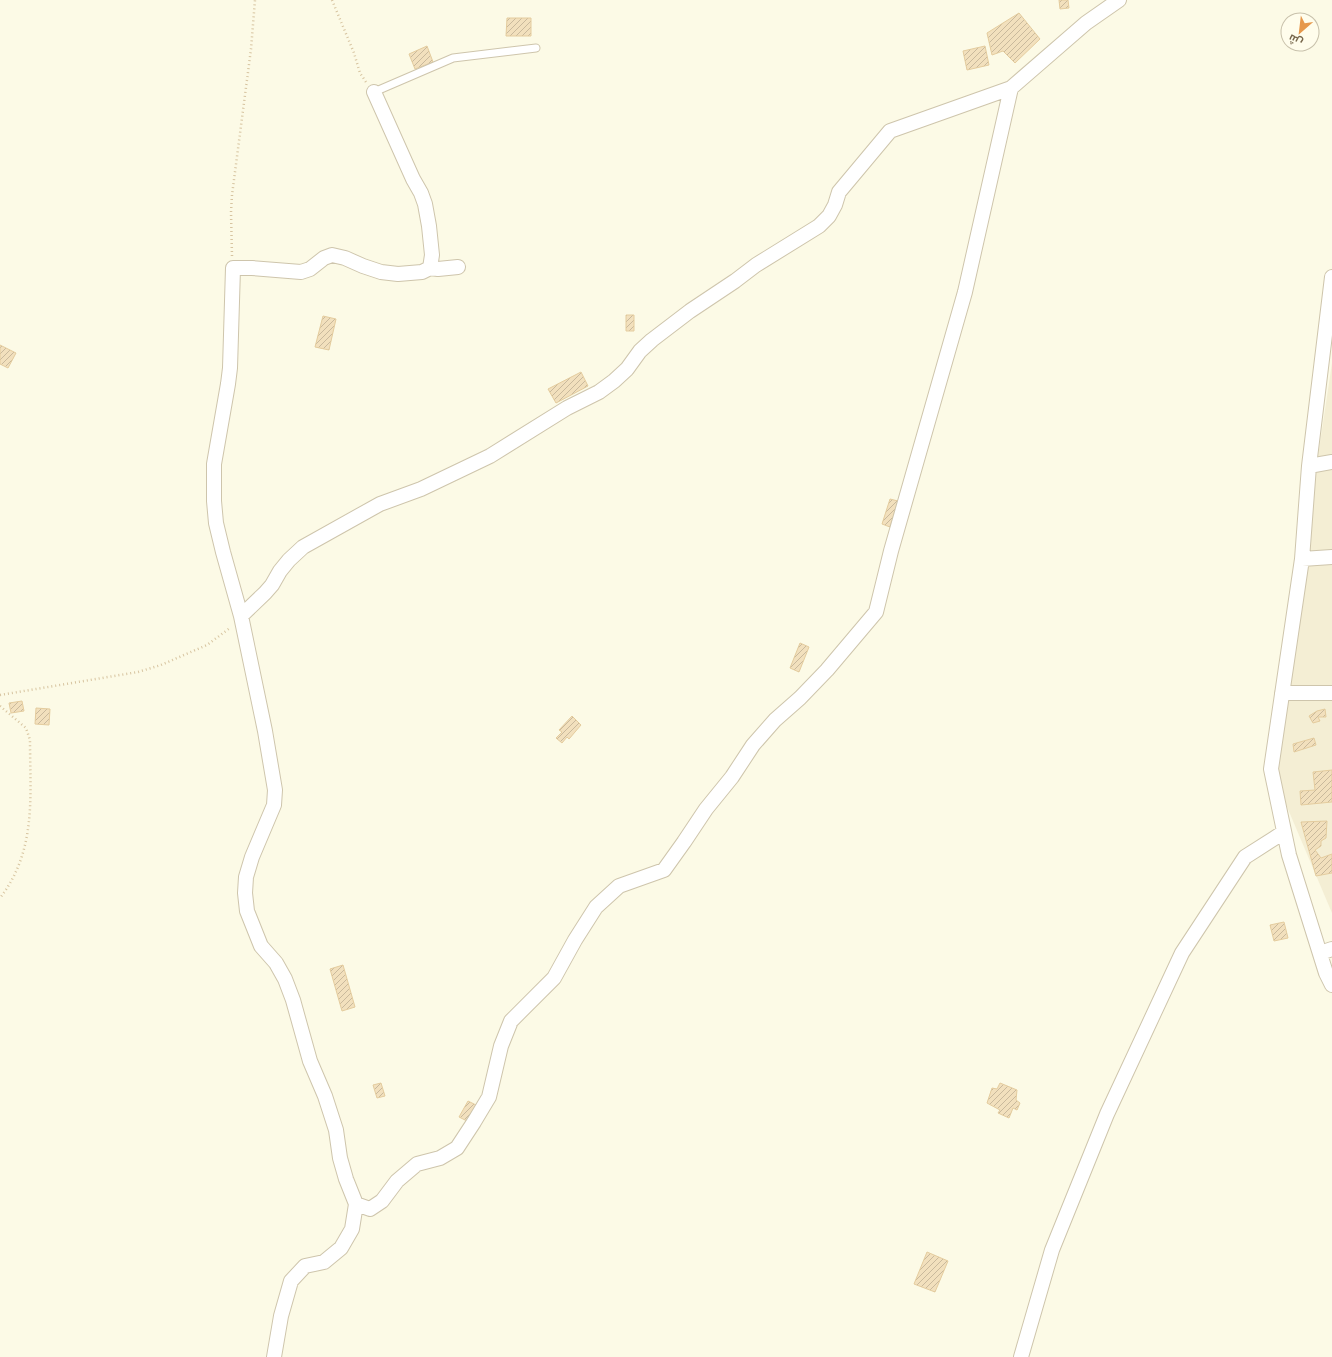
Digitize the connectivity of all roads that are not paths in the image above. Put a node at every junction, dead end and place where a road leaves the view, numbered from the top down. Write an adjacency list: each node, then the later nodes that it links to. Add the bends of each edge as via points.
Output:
1 (1119, 0): 3 (street, via 1086,23)
2 (536, 48): 4 (lane, via 453,58)
3 (1011, 88): 13 (street, via 890,131 839,192 829,216 819,226 756,265 671,325 640,351 614,381 490,456 421,489 380,504 303,547 289,560 265,593); 19 (street, via 965,292 876,612 827,670 753,745 664,870 619,886 596,907 554,978 511,1021 501,1046 489,1097 457,1148 440,1158 417,1164 397,1181 382,1201 370,1209)
4 (374, 92): 6 (street, via 425,204 432,255)
5 (458, 267): 6 (street)
6 (430, 268): 13 (street, via 422,272 398,274 332,255 301,272 232,268 230,368 214,464 214,501 216,523)
7 (1332, 277): 8 (street)
8 (1326, 368): 10 (street)
9 (1332, 462): 10 (street)
10 (1309, 466): 12 (street)
11 (1332, 557): 12 (street)
12 (1302, 559): 14 (street)
13 (241, 616): 19 (street, via 275,790 269,820 246,876 247,911 261,946 276,963 293,1000 310,1061 336,1130 340,1158)
14 (1282, 693): 15 (street); 16 (street, via 1271,769)
15 (1332, 693)
16 (1284, 832): 17 (street, via 1289,855); 21 (street, via 1245,857 1182,953 1107,1114 1052,1250)
17 (1326, 951): 18 (street, via 1326,973)
18 (1332, 985)
19 (356, 1204): 20 (street, via 352,1229 341,1248 324,1262 305,1266 291,1281 281,1316)
20 (274, 1357)
21 (1021, 1357)

